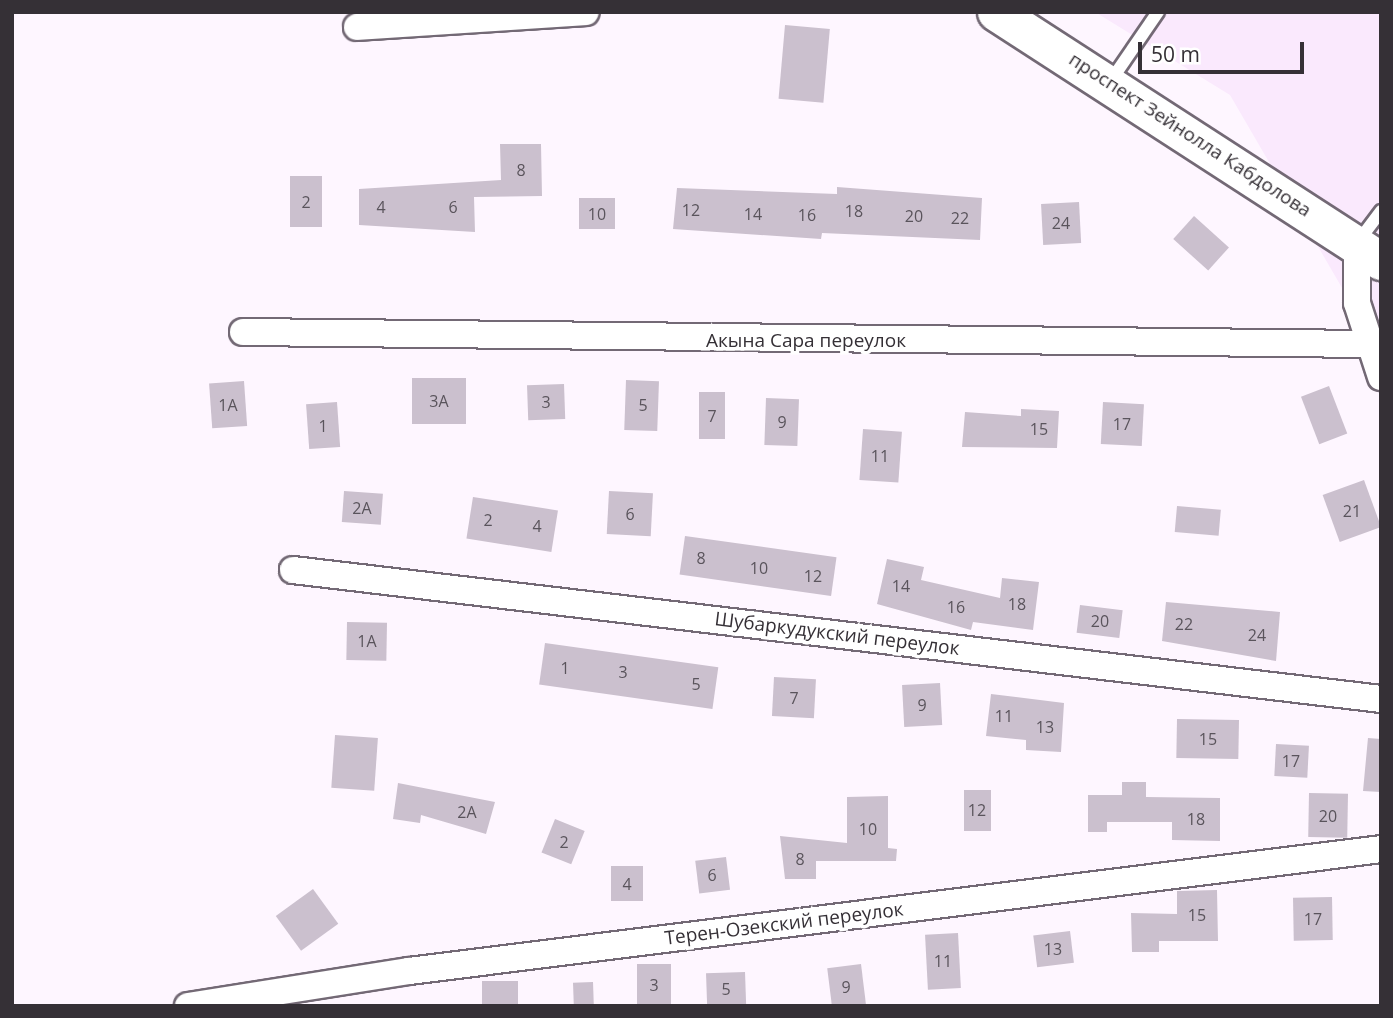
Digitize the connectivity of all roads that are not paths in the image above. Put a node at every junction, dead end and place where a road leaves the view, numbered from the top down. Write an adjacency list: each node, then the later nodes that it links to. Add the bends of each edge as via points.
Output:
1 (586, 12): 4 (street)
2 (996, 12): 5 (main road, проспект Зейнолла Кабдолова)
3 (1157, 12): 5 (lane)
4 (357, 27)
5 (1110, 82): 7 (main road, проспект Зейнолла Кабдолова)
6 (1381, 211): 7 (lane)
7 (1369, 253): 9 (street, via 1357,303)
8 (243, 332): 9 (street, Акына Сара переулок)
9 (1369, 344): 10 (street)
10 (1381, 377)
11 (293, 570): 12 (street, Шубаркудукский переулок)
12 (1381, 699)
13 (1381, 849): 14 (street, Терен-Озекский переулок, via 409,971)
14 (188, 1006)

